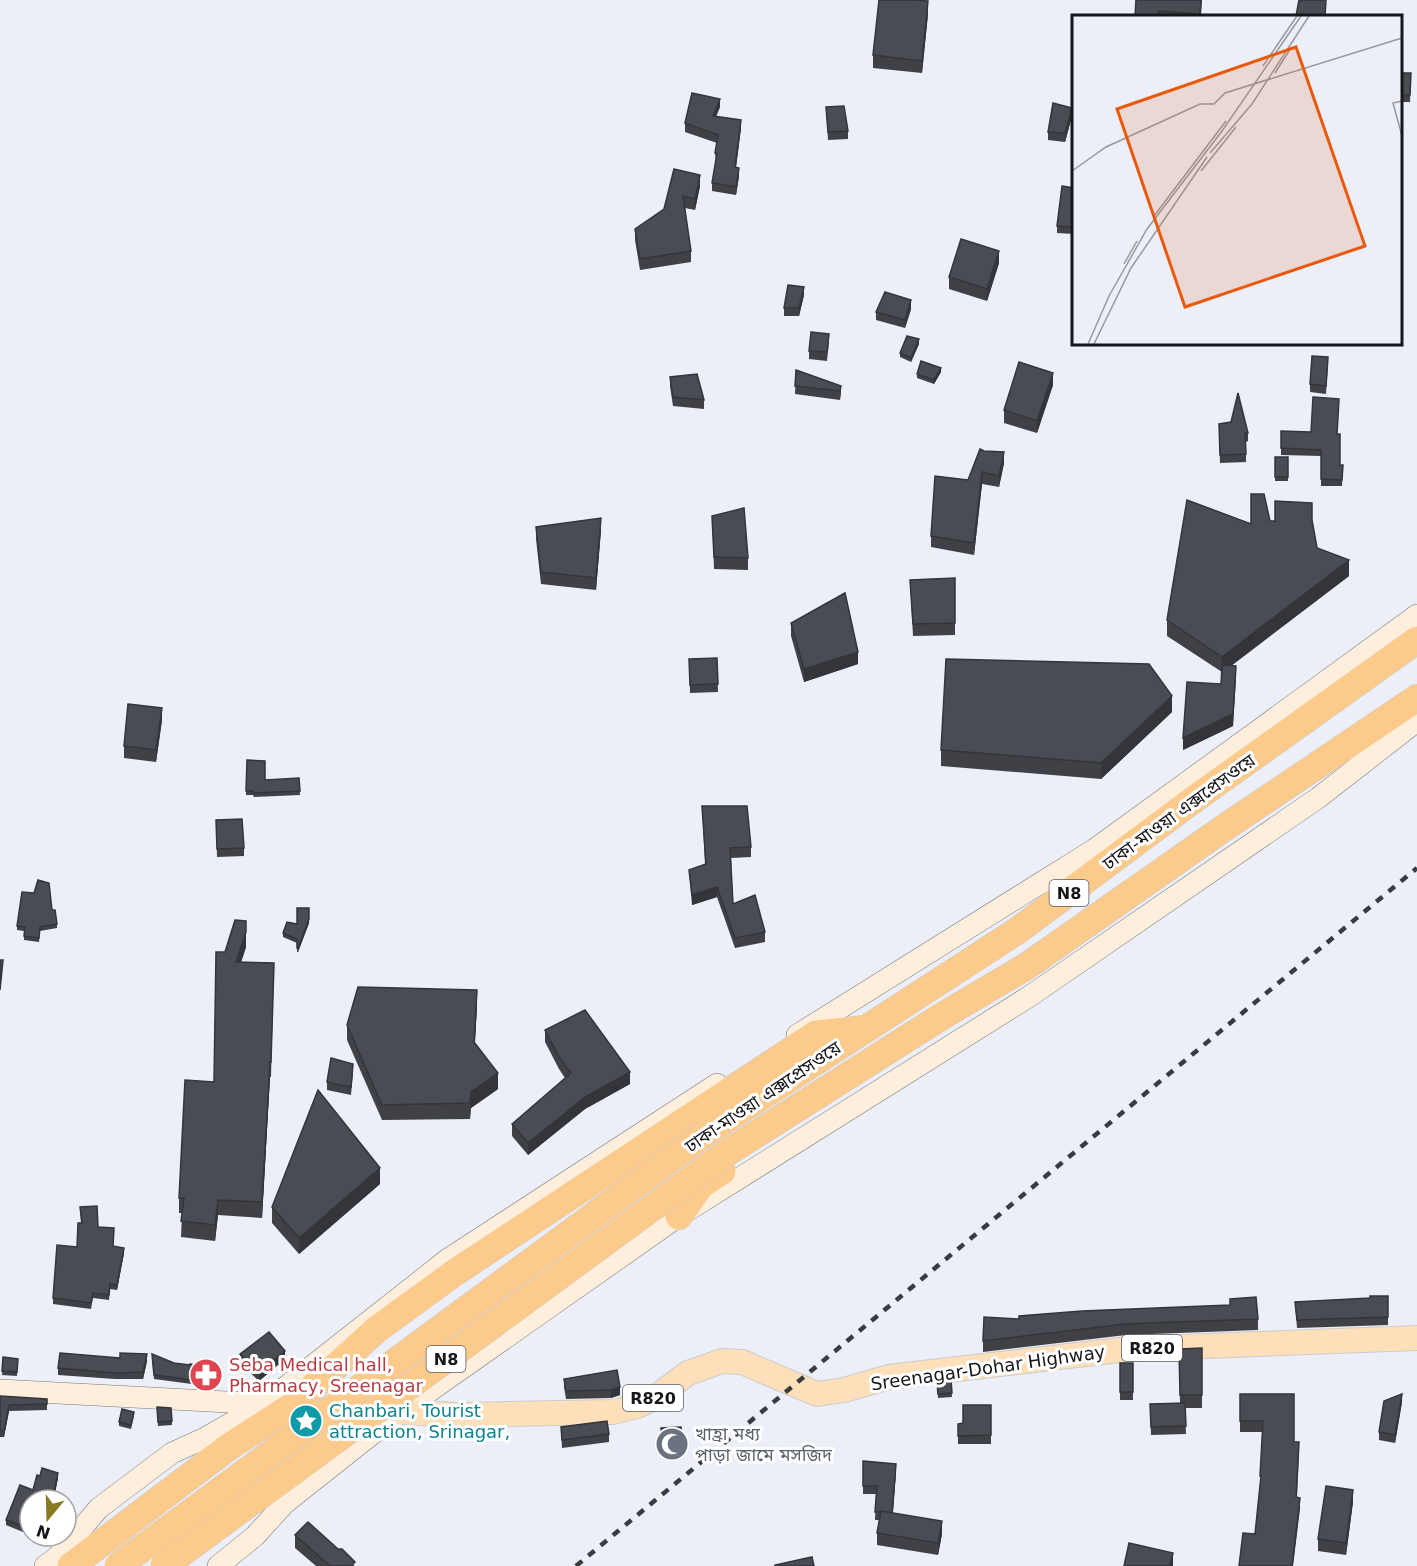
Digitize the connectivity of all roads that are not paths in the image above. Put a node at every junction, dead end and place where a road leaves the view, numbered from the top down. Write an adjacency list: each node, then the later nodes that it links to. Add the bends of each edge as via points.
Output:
1 (1417, 615): 8 (street, via 1095,849 678,1108)
2 (1417, 640): 5 (highway, ঢাকা-মাওয়া এক্সপ্রেসওয়ে / N8, via 1017,931)
3 (1417, 698): 6 (highway, ঢাকা-মাওয়া এক্সপ্রেসওয়ে / N8, via 1027,966)
4 (1417, 721): 7 (street, via 1317,798 1030,996)
5 (865, 1029): 8 (highway, via 816,1034); 17 (highway, ঢাকা-মাওয়া এক্সপ্রেসওয়ে / N8, bridge, via 710,1130)
6 (890, 1049): 7 (highway, via 866,1076 701,1185); 18 (highway, ঢাকা-মাওয়া এক্সপ্রেসওয়ে / N8, bridge, via 728,1152)
7 (679, 1216): 14 (street, via 435,1388)
8 (451, 1266): 9 (highway)
9 (372, 1326): 12 (street); 13 (highway)
10 (1417, 1338): 14 (main road, Sreenagar-Dohar Highway / R820, via 1128,1349 890,1377 817,1394 742,1362 722,1361 688,1373 637,1406 613,1412)
11 (0, 1390): 12 (street)
12 (264, 1404): 13 (street); 15 (street, via 172,1453 99,1509)
13 (292, 1406): 14 (street); 16 (highway, via 230,1446)
14 (394, 1412): 19 (highway); 20 (street, via 285,1503 255,1536)
15 (45, 1566)
16 (71, 1566)
17 (118, 1566)
18 (164, 1566)
19 (186, 1566)
20 (218, 1566)

